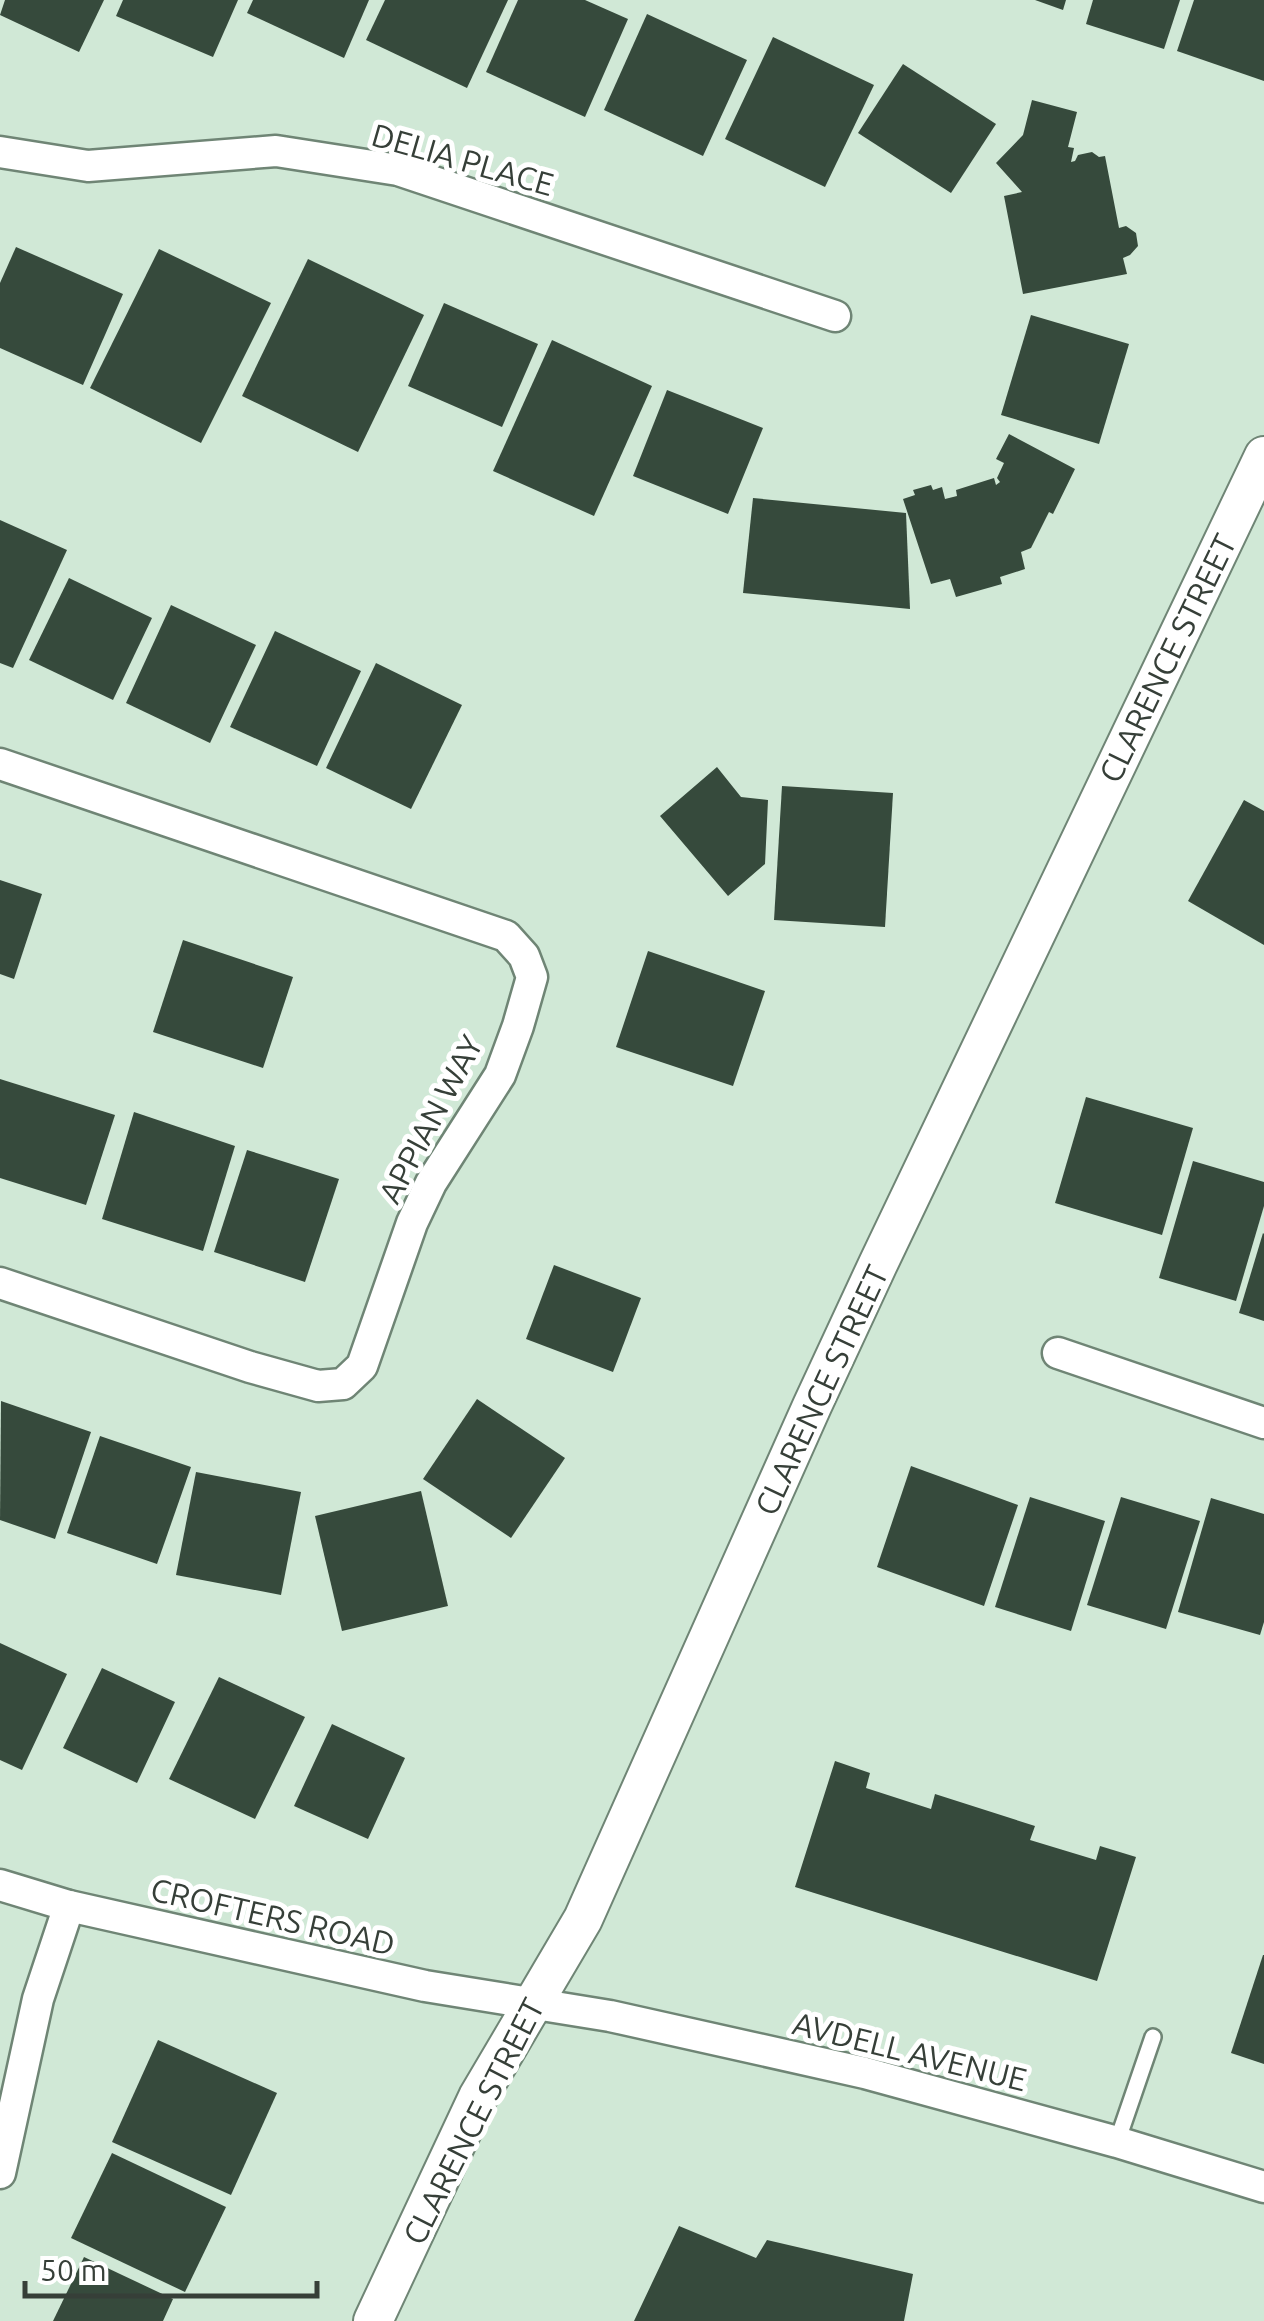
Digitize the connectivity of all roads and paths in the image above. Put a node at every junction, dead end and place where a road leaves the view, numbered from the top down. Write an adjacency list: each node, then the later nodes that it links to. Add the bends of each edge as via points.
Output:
1 (0, 152): 2 (street, DELIA PLACE, via 88,166 276,151 398,170)
2 (834, 316)
3 (1264, 456): 10 (street, CLARENCE STREET, via 862,1300 583,1919)
4 (0, 764): 5 (street, APPIAN WAY, via 506,936 532,978 500,1074 431,1184 362,1366 344,1384 318,1386 250,1367)
5 (0, 1283)
6 (1058, 1353): 7 (street)
7 (1264, 1424)
8 (0, 1885): 9 (street, CROFTERS ROAD)
9 (69, 1906): 10 (street, CROFTERS ROAD, via 425,1986); 13 (street, via 38,1999)
10 (533, 2003): 12 (street, AVDELL AVENUE, via 865,2073); 15 (street, CLARENCE STREET, via 478,2097)
11 (1153, 2037): 12 (lane)
12 (1117, 2142): 14 (street, AVDELL AVENUE)
13 (0, 2174)
14 (1264, 2187)
15 (372, 2321)

